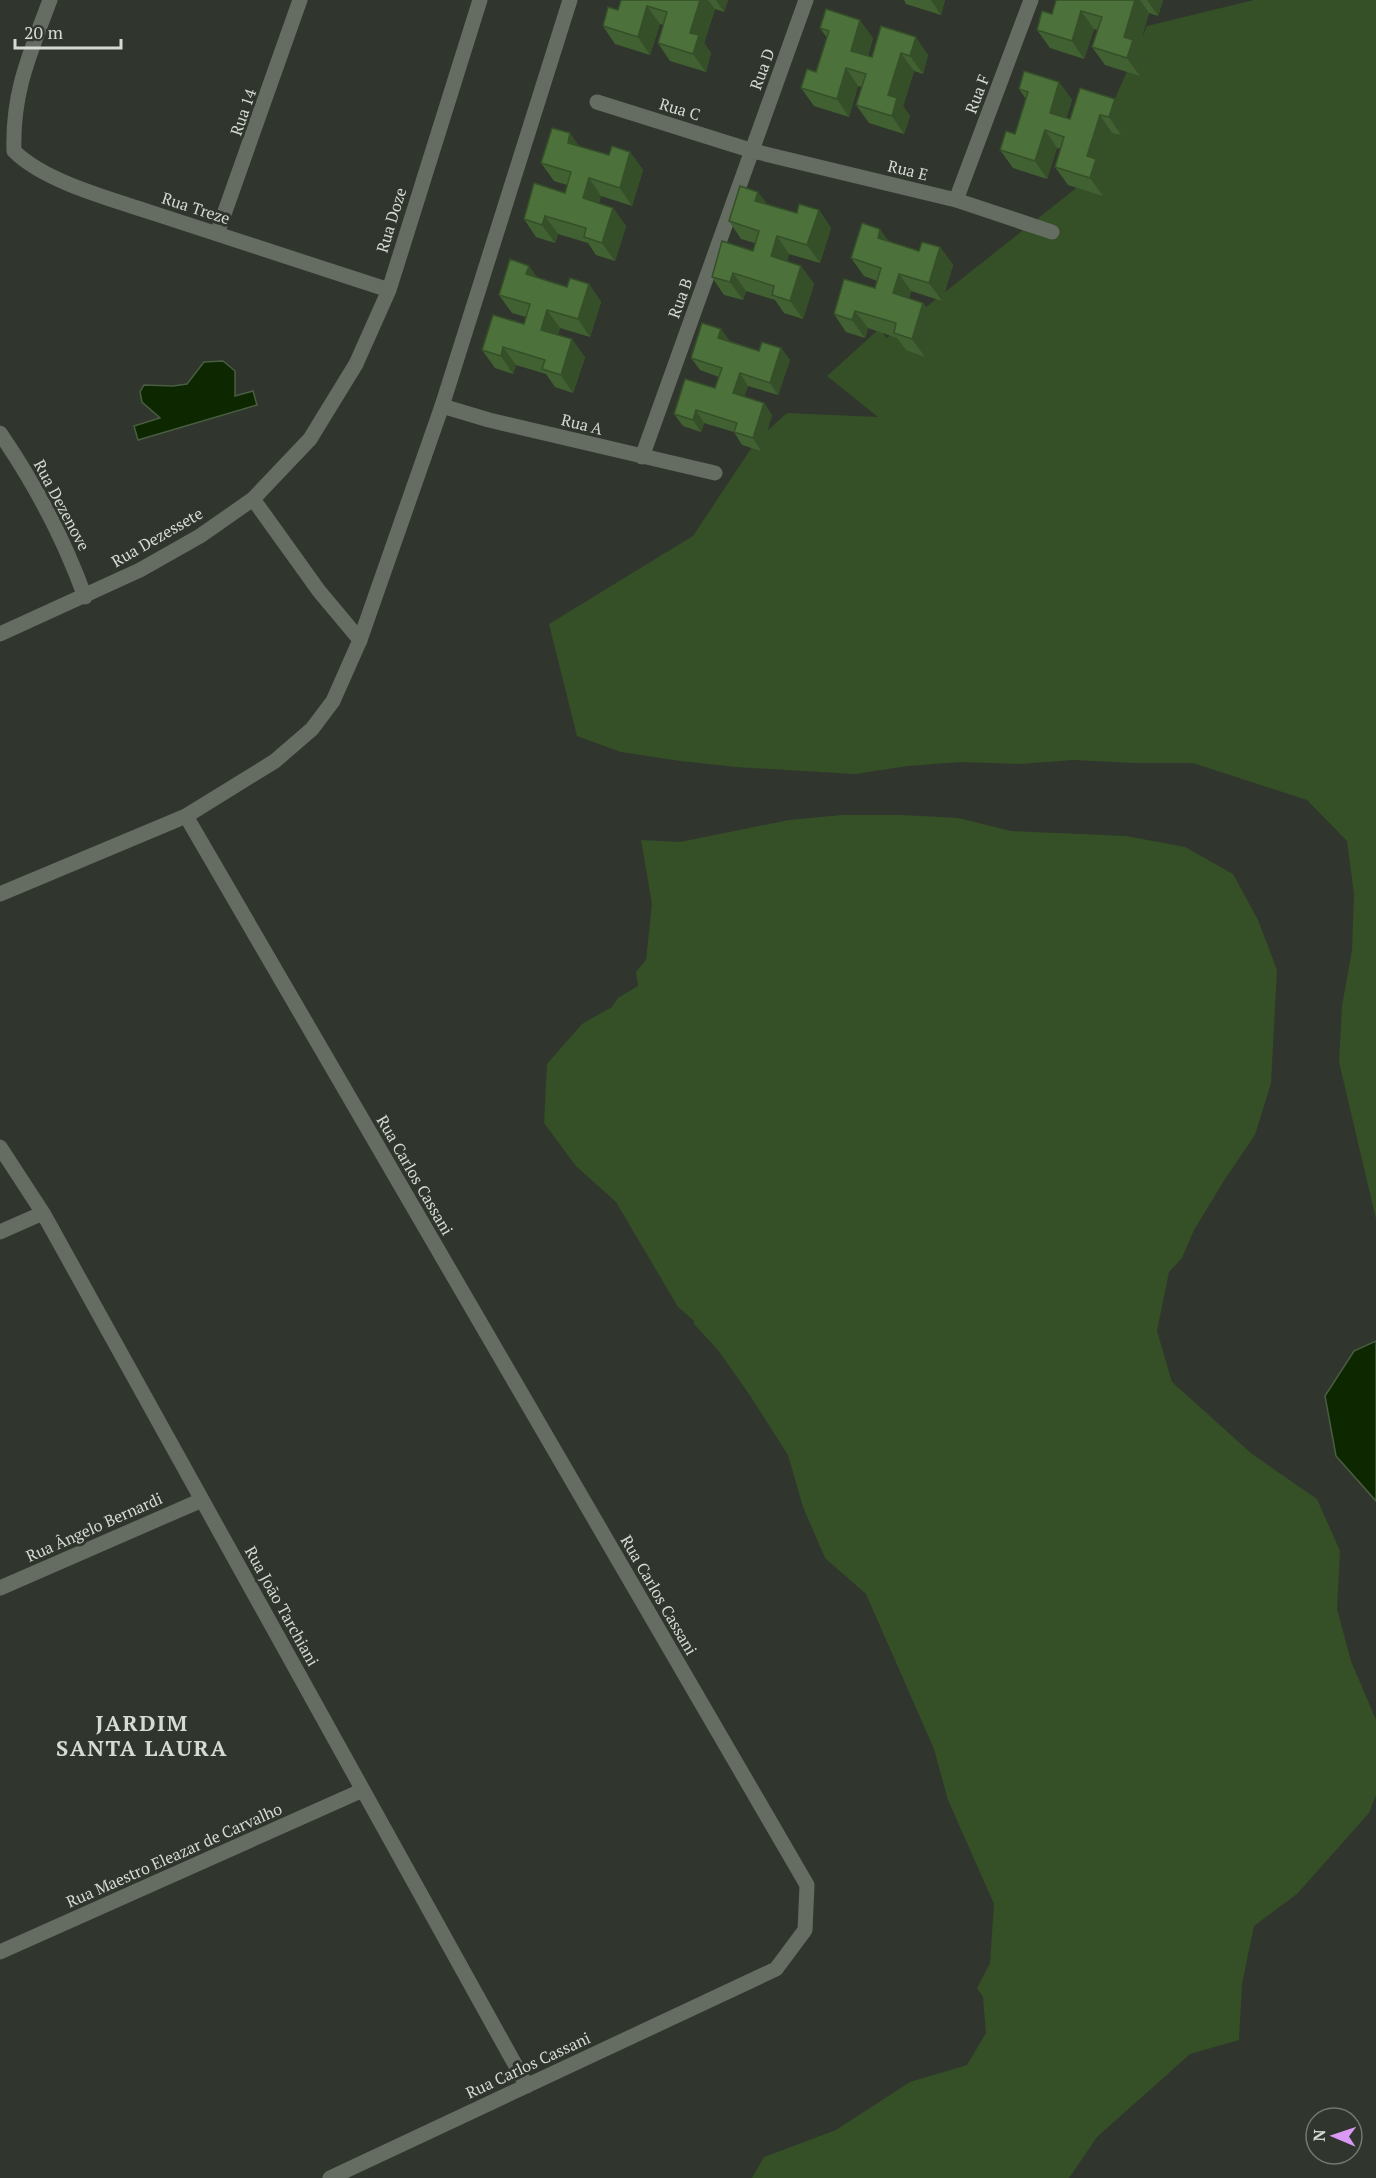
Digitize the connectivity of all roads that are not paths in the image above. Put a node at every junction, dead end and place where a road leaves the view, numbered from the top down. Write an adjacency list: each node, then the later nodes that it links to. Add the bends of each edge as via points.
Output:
1 (50, 0): 11 (street, Rua Treze, via 22,75 14,151 43,173)
2 (300, 0): 11 (street, Rua 14)
3 (480, 0): 12 (street, Rua Doze)
4 (570, 0): 13 (street)
5 (806, 0): 8 (street, Rua D)
6 (1031, 0): 9 (street, Rua F)
7 (597, 102): 8 (street, Rua C)
8 (753, 151): 9 (street, Rua E); 16 (street, Rua B)
9 (956, 200): 10 (street, Rua E)
10 (1052, 232)
11 (217, 234): 12 (street, Rua Treze)
12 (389, 290): 15 (street, Rua Doze, via 356,364)
13 (442, 406): 16 (street, Rua A); 21 (street)
14 (0, 433): 19 (street, Rua Dezenove, via 34,487)
15 (309, 439): 18 (street, Rua Dezessete)
16 (642, 457): 17 (street, Rua A)
17 (715, 473)
18 (253, 499): 19 (street, Rua Dezessete, via 200,536); 21 (street, via 319,591)
19 (85, 597): 20 (street, Rua Dezessete)
20 (0, 634)
21 (360, 640): 22 (street, via 333,701 312,729 275,761)
22 (186, 816): 23 (street); 31 (street, Rua Carlos Cassani, via 807,1885 805,1930 776,1969)
23 (0, 894)
24 (0, 1147): 25 (street, Rua João Tarchiani)
25 (43, 1213): 26 (street); 27 (street, Rua João Tarchiani)
26 (0, 1232)
27 (202, 1500): 28 (street, Rua Ângelo Bernardi); 29 (street, Rua João Tarchiani)
28 (0, 1588)
29 (363, 1790): 30 (street, Rua Maestro Eleazar de Carvalho); 31 (street, Rua João Tarchiani)
30 (0, 1952)
31 (527, 2086): 32 (street, Rua Carlos Cassani)
32 (330, 2178)

